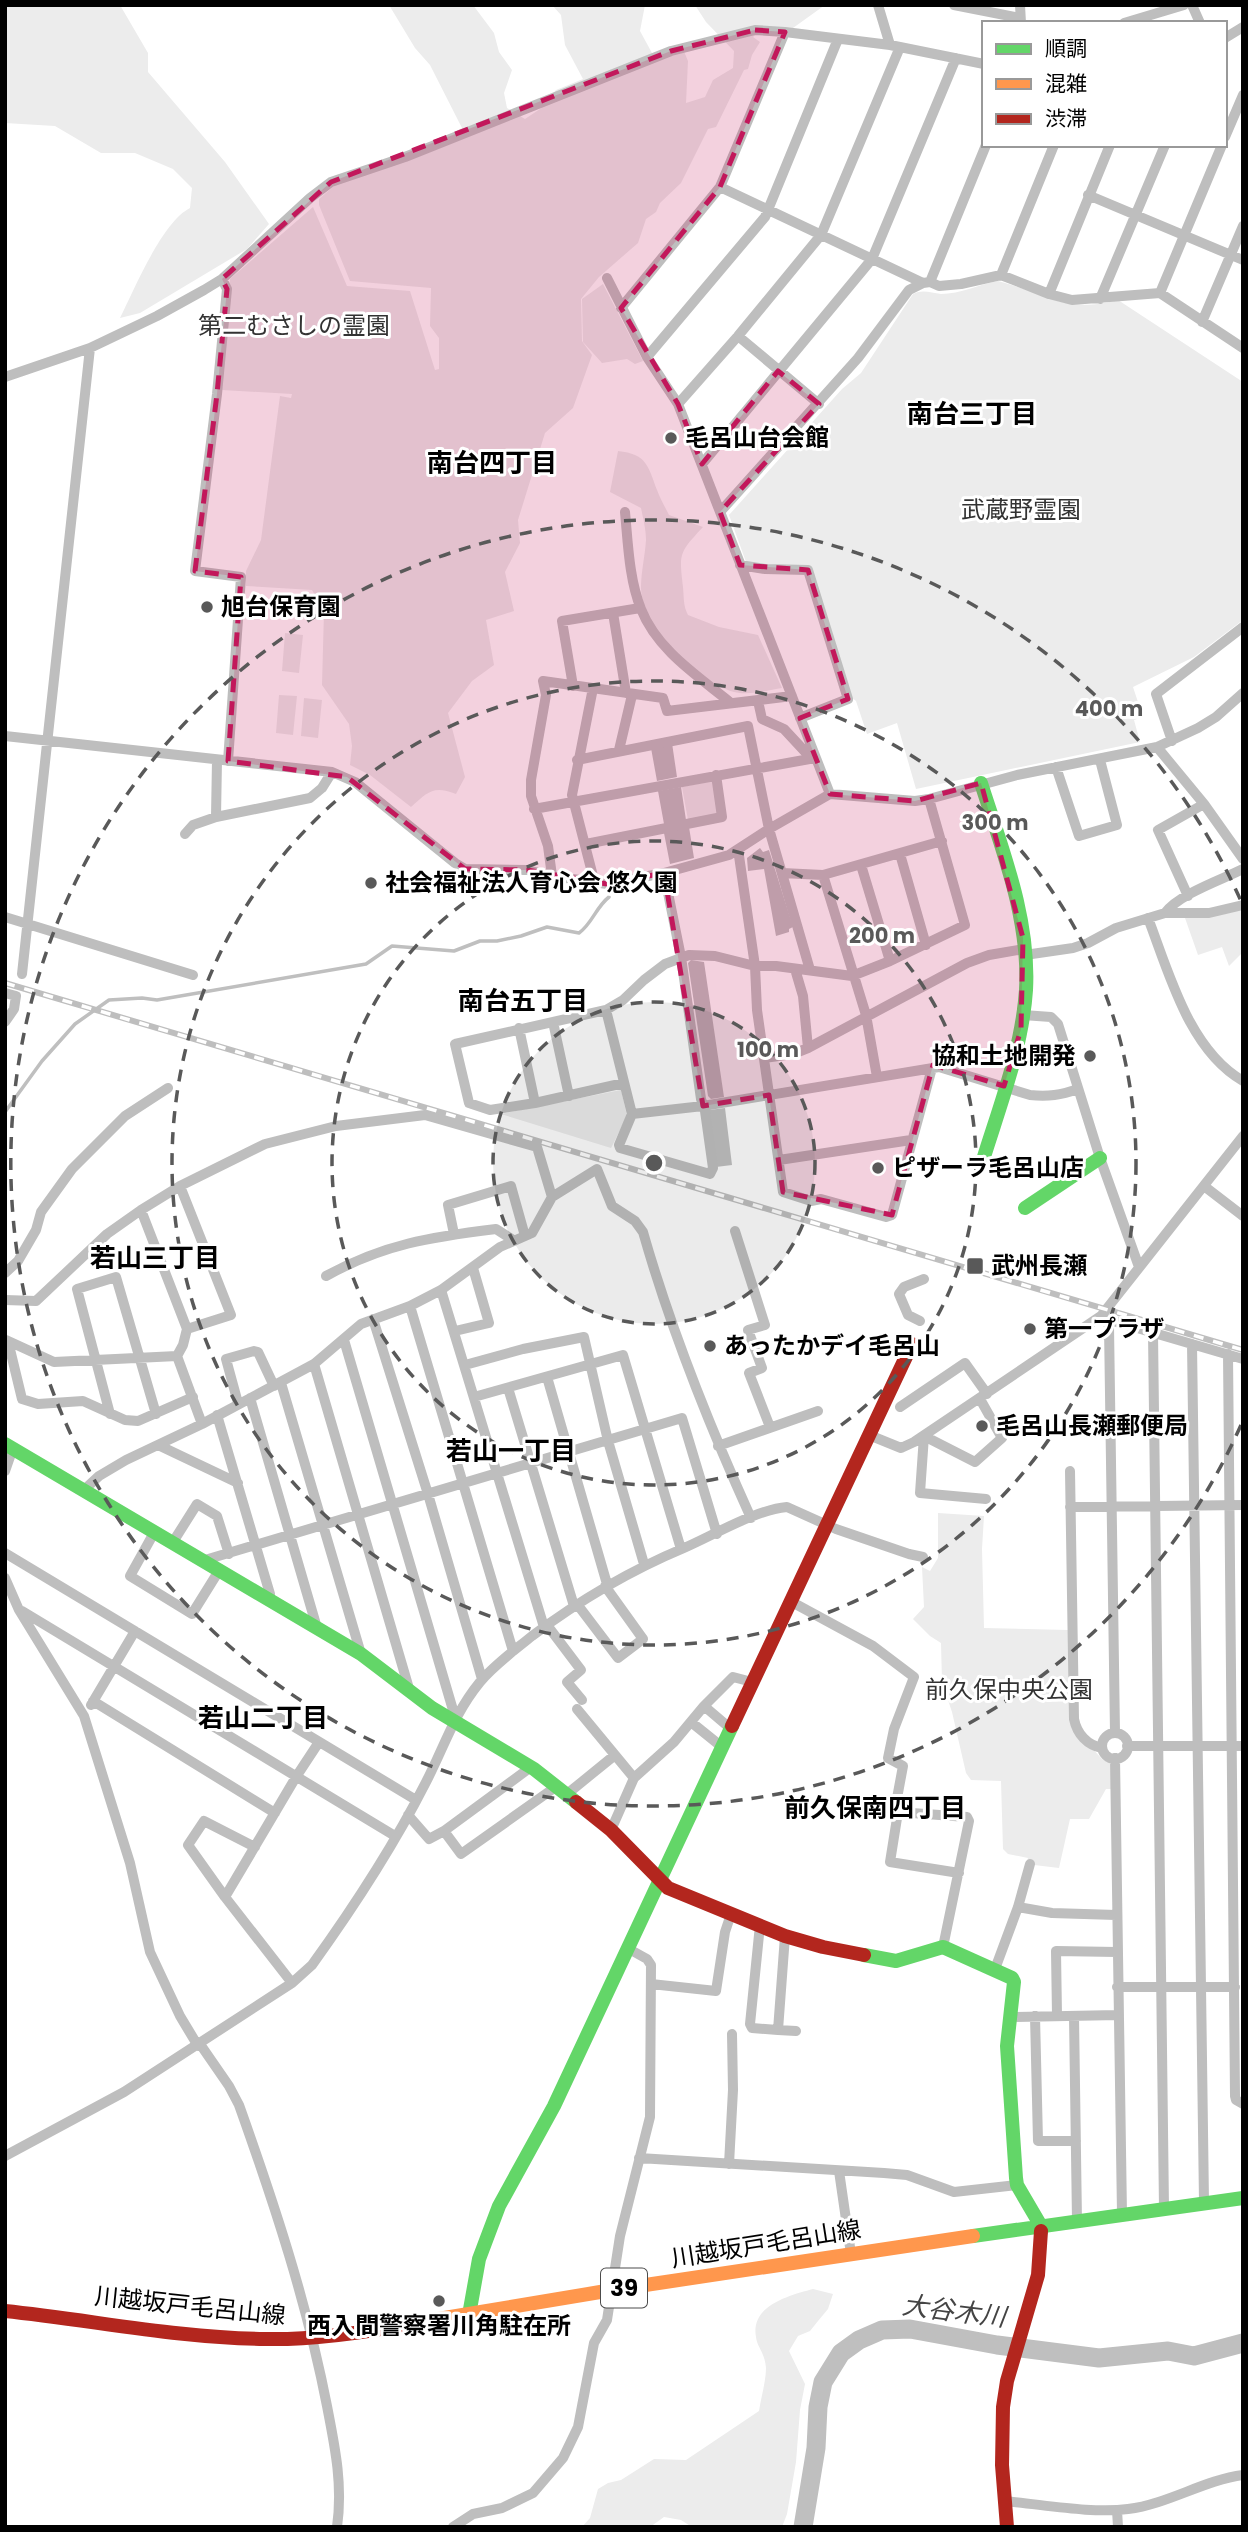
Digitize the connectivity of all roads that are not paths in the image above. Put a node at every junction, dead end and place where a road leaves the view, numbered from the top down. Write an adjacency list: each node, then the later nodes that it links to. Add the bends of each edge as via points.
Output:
1 (878, 5): 13 (street)
2 (954, 5): 6 (street)
3 (1020, 5): 6 (street)
4 (1184, 5): 7 (street)
5 (1192, 5): 8 (street)
6 (1021, 20)
7 (1131, 21)
8 (1199, 21)
9 (1243, 27): 11 (street)
10 (785, 32): 12 (street); 24 (street); 36 (street, via 755,30 671,51 331,182)
11 (1227, 37)
12 (838, 39): 13 (street); 26 (street)
13 (895, 46): 14 (street); 29 (street)
14 (956, 58): 15 (street); 32 (street)
15 (982, 64)
16 (1243, 96): 17 (street)
17 (1234, 109): 18 (street)
18 (1227, 131)
19 (985, 147): 37 (street)
20 (1053, 147): 34 (street)
21 (1109, 147): 25 (street)
22 (1165, 147): 27 (street)
23 (1221, 147): 30 (street)
24 (720, 187): 26 (street); 41 (street)
25 (1087, 195): 27 (street); 39 (street)
26 (769, 209): 29 (street); 46 (street)
27 (1135, 216): 30 (street); 40 (street)
28 (1243, 226): 31 (street)
29 (821, 235): 32 (street); 43 (street)
30 (1184, 235): 31 (street); 38 (street)
31 (1231, 254): 33 (street); 42 (street)
32 (872, 259): 37 (street); 47 (street)
33 (1243, 260)
34 (1001, 275): 37 (street, via 961,284); 39 (street)
35 (607, 278): 41 (street)
36 (222, 279): 44 (street); 74 (street, via 226,289 219,381 195,571 241,577)
37 (927, 283): 50 (street, via 909,290)
38 (1160, 293): 40 (street); 42 (street)
39 (1049, 294): 40 (street, via 1072,300)
40 (1100, 299)
41 (621, 308): 46 (street)
42 (1202, 322): 45 (street)
43 (738, 336): 47 (street); 49 (street)
44 (90, 348): 48 (street); 67 (street)
45 (1243, 348)
46 (647, 357): 49 (street)
47 (778, 371): 50 (street); 51 (street)
48 (5, 377)
49 (678, 404): 51 (street)
50 (819, 404): 53 (street)
51 (702, 464): 53 (street)
52 (625, 512): 55 (street)
53 (720, 512): 54 (street)
54 (740, 565): 62 (street); 65 (street, via 808,570 848,699)
55 (640, 608): 56 (street); 64 (street, via 670,653)
56 (613, 613): 58 (street, via 562,621); 61 (street)
57 (1243, 627): 68 (street, via 1156,694)
58 (573, 686): 59 (street); 84 (street, via 543,681 546,695 531,780)
59 (593, 688): 61 (street); 72 (street)
60 (1243, 693): 68 (street, via 1216,717)
61 (629, 694): 64 (street, via 663,698 667,711); 70 (street)
62 (792, 696): 63 (street); 65 (street)
63 (758, 701): 64 (street); 71 (street, via 762,719 785,729)
64 (731, 703)
65 (800, 718): 71 (street)
66 (5, 736): 67 (street)
67 (46, 741): 74 (street); 105 (street)
68 (1172, 741): 69 (street)
69 (1157, 747): 73 (street); 83 (street)
70 (619, 750): 72 (street); 75 (street, via 748,726)
71 (813, 757): 75 (street); 80 (street)
72 (577, 760): 82 (street)
73 (1100, 760): 76 (street); 76 (street, via 1117,825 1079,836)
74 (223, 761): 77 (street); 85 (street)
75 (757, 768): 78 (street); 86 (street)
76 (1056, 768): 79 (street)
77 (332, 772): 85 (street, via 310,798); 97 (street, via 355,782 465,869 527,870)
78 (716, 775): 82 (street); 89 (street, via 722,817)
79 (982, 783): 81 (street); 107 (street, via 1015,898)
80 (830, 794): 81 (street); 86 (street)
81 (929, 799): 88 (street)
82 (574, 801): 84 (street); 89 (street)
83 (1204, 804): 92 (street); 100 (street, via 1158,830)
84 (534, 809): 97 (street, via 548,846)
85 (216, 817): 87 (street, via 193,825)
86 (769, 829): 90 (street); 96 (street)
87 (185, 834)
88 (942, 841): 91 (street); 106 (street, via 965,925)
89 (586, 844): 99 (street)
90 (738, 849): 95 (street, via 719,859); 110 (street)
91 (900, 854): 93 (street); 106 (street)
92 (1243, 859)
93 (862, 865): 98 (street); 109 (street)
94 (1243, 869): 100 (street)
95 (664, 873): 99 (street); 108 (street)
96 (782, 873): 98 (street); 112 (street)
97 (552, 876): 99 (street)
98 (823, 876): 115 (street)
99 (595, 884)
100 (1188, 896): 102 (street)
101 (1243, 905): 102 (street, via 1209,914)
102 (1165, 913): 104 (street)
103 (5, 917): 105 (street)
104 (1148, 918): 107 (street, via 1073,948); 127 (street, via 1184,1010 1216,1059)
105 (28, 924): 113 (street); 114 (street)
106 (926, 945): 109 (street)
107 (1024, 952): 118 (street, via 979,958); 119 (street)
108 (681, 957): 110 (street, via 715,956); 117 (street, via 665,964); 135 (street)
109 (890, 961): 115 (street)
110 (755, 966): 111 (street); 124 (street)
111 (795, 969): 112 (street); 123 (street, via 805,1007)
112 (810, 970): 115 (street)
113 (22, 974)
114 (193, 975)
115 (852, 976): 118 (street)
116 (5, 993): 120 (street, via 16,996)
117 (606, 1010): 121 (street); 128 (street)
118 (866, 1015): 123 (street); 126 (street)
119 (1023, 1015): 129 (street); 131 (street, via 1056,1020)
120 (5, 1022)
121 (553, 1022): 122 (street); 133 (street)
122 (519, 1028): 134 (street); 134 (street, via 455,1044 469,1103 490,1110)
123 (808, 1048): 124 (street)
124 (764, 1058): 132 (street)
125 (932, 1068): 126 (street); 129 (street); 138 (street)
126 (877, 1077): 132 (street)
127 (1243, 1081)
128 (624, 1083): 133 (street); 136 (street)
129 (1004, 1086): 131 (street, via 1044,1097); 141 (street)
130 (168, 1088): 154 (street, via 125,1116 72,1169 41,1212 18,1261)
131 (1078, 1089): 139 (street)
132 (769, 1095): 135 (street); 140 (street)
133 (569, 1096): 134 (street)
134 (535, 1103)
135 (703, 1106): 136 (street); 136 (street, via 713,1168 706,1174 620,1148)
136 (632, 1114)
137 (1243, 1136): 143 (street)
138 (911, 1140): 140 (street); 140 (street, via 892,1214 886,1217 783,1192)
139 (1100, 1158): 145 (street); 152 (street)
140 (779, 1160)
141 (983, 1160)
142 (180, 1186): 144 (street, via 265,1144 336,1126 425,1115 537,1147); 146 (street); 163 (street, via 231,1315)
143 (1204, 1186): 147 (street); 152 (street)
144 (552, 1197): 150 (street, via 533,1233); 199 (street, via 597,1169 612,1206 643,1232 668,1314)
145 (1025, 1208)
146 (141, 1210): 158 (street, via 107,1234 36,1301); 163 (street)
147 (1243, 1216)
148 (735, 1231): 192 (street, via 765,1325 748,1330 762,1368 749,1373)
149 (454, 1234): 150 (street, via 448,1205 511,1186); 151 (street, via 496,1229); 155 (street, via 398,1244)
150 (525, 1236): 151 (street)
151 (513, 1240): 153 (street)
152 (1139, 1267): 160 (street)
153 (473, 1268): 157 (street); 164 (street, via 489,1323)
154 (5, 1273)
155 (326, 1276)
156 (924, 1279): 162 (street, via 899,1294 908,1315)
157 (441, 1290): 159 (street); 164 (street)
158 (5, 1300)
159 (410, 1306): 161 (street); 206 (street)
160 (1103, 1318): 165 (street); 181 (street); 216 (street, via 1109,1326)
161 (373, 1319): 167 (street); 208 (street)
162 (920, 1321)
163 (187, 1329): 171 (street)
164 (455, 1331): 176 (street)
165 (1153, 1333): 169 (street); 212 (street)
166 (6, 1340): 174 (street, via 54,1362); 188 (street, via 22,1399 38,1405 83,1401)
167 (344, 1340): 175 (street); 210 (street)
168 (912, 1344): 194 (street)
169 (1192, 1344): 170 (street); 213 (street)
170 (1228, 1354): 173 (street); 214 (street)
171 (177, 1356): 172 (street); 182 (street)
172 (140, 1359): 174 (street); 174 (street, via 116,1277 77,1289); 189 (street)
173 (1243, 1359)
174 (97, 1360): 188 (street)
175 (314, 1364): 179 (street); 217 (street)
176 (465, 1365): 177 (street, via 584,1337); 183 (street)
177 (588, 1365): 178 (street); 193 (street, via 622,1355); 196 (street)
178 (547, 1377): 180 (street); 200 (street)
179 (278, 1385): 184 (street); 185 (street, via 258,1352 226,1359); 219 (street)
180 (508, 1388): 183 (street); 201 (street)
181 (983, 1396): 186 (street, via 965,1357); 195 (street); 195 (street, via 1002,1438 975,1462)
182 (193, 1397): 189 (street); 191 (street)
183 (474, 1397): 204 (street)
184 (250, 1398): 185 (street); 223 (street)
185 (238, 1403): 190 (street)
186 (900, 1407)
187 (818, 1411): 192 (street)
188 (110, 1414): 189 (street, via 138,1420)
189 (156, 1414)
190 (217, 1415): 191 (street); 205 (street)
191 (202, 1424): 197 (street)
192 (770, 1427): 199 (street)
193 (645, 1429): 196 (street); 222 (street, via 682,1418); 226 (street)
194 (869, 1435): 195 (street, via 901,1448); 220 (street)
195 (923, 1436): 209 (street, via 920,1493)
196 (607, 1441): 200 (street); 231 (street)
197 (158, 1445): 205 (street); 207 (street, via 99,1476)
198 (9, 1446): 202 (street); 207 (street)
199 (718, 1446): 218 (street)
200 (569, 1451): 201 (street); 234 (street)
201 (531, 1463): 204 (street); 237 (street)
202 (5, 1471)
203 (1070, 1471): 215 (street)
204 (497, 1473): 206 (street); 239 (street)
205 (239, 1483): 225 (street)
206 (464, 1483): 208 (street); 242 (street)
207 (84, 1490): 221 (street)
208 (428, 1494): 210 (street); 245 (street)
209 (986, 1499)
210 (392, 1505): 217 (street); 251 (street)
211 (1243, 1505): 214 (street)
212 (1155, 1506): 213 (street); 216 (street); 256 (street)
213 (1194, 1506): 214 (street); 257 (street)
214 (1229, 1506): 258 (street)
215 (1070, 1507): 216 (street); 261 (street, via 1074,1719 1082,1737)
216 (1111, 1507): 254 (street)
217 (357, 1515): 219 (street); 247 (street)
218 (751, 1518): 220 (street, via 787,1507); 222 (street)
219 (323, 1525): 223 (street); 243 (street)
220 (826, 1525): 229 (street); 236 (street)
221 (155, 1531): 224 (street); 232 (street, via 130,1576 192,1614)
222 (718, 1534): 226 (street)
223 (289, 1536): 225 (street); 240 (street)
224 (173, 1542): 228 (street, via 197,1504 217,1517); 230 (street)
225 (255, 1546): 228 (street); 235 (street)
226 (681, 1549): 231 (street)
227 (5, 1553): 241 (street)
228 (229, 1554): 230 (street)
229 (923, 1557)
230 (205, 1560): 232 (street)
231 (644, 1564): 234 (street)
232 (220, 1569): 235 (street)
233 (5, 1578): 238 (street)
234 (606, 1585): 237 (street); 237 (street, via 643,1639 618,1658)
235 (268, 1599): 240 (street)
236 (790, 1601): 246 (street); 269 (street, via 873,1646 914,1677 888,1758 903,1766)
237 (575, 1605): 239 (street)
238 (19, 1610): 244 (street); 250 (street)
239 (545, 1626): 242 (street); 262 (street, via 582,1670 567,1682)
240 (317, 1628): 243 (street)
241 (135, 1631): 244 (street); 255 (street)
242 (513, 1651): 245 (street)
243 (361, 1654): 247 (street)
244 (114, 1667): 248 (street); 265 (street)
245 (482, 1679): 251 (street)
246 (752, 1682): 249 (street, via 733,1677); 253 (street)
247 (410, 1692): 251 (street)
248 (93, 1701): 250 (street); 270 (street)
249 (704, 1706): 252 (street); 253 (street)
250 (84, 1716): 303 (street, via 130,1863 150,1952)
251 (453, 1721): 264 (street); 268 (street)
252 (691, 1722): 260 (street); 266 (street)
253 (731, 1728): 260 (street)
254 (1115, 1733): 259 (street, via 1123,1736); 261 (street, via 1104,1738)
255 (319, 1742): 265 (street); 268 (street)
256 (1158, 1745): 257 (street); 259 (street); 293 (street)
257 (1199, 1745): 258 (street); 291 (street)
258 (1237, 1745): 294 (street)
259 (1127, 1746): 263 (street, via 1123,1755)
260 (722, 1747): 278 (street)
261 (1102, 1748): 263 (street)
262 (615, 1755): 266 (street); 267 (street)
263 (1115, 1758): 282 (street)
264 (531, 1767): 267 (street); 273 (street)
265 (296, 1777): 270 (street); 274 (street)
266 (634, 1778): 272 (street)
267 (562, 1790): 272 (street); 273 (street, via 461,1854)
268 (416, 1800): 271 (street)
269 (898, 1812): 277 (street, via 890,1862); 277 (street, via 967,1817)
270 (275, 1813): 275 (street)
271 (408, 1815): 273 (street, via 429,1839); 274 (street)
272 (611, 1830): 278 (street)
273 (444, 1831)
274 (396, 1836): 289 (street, via 329,1942)
275 (255, 1847): 279 (street); 279 (street, via 204,1821 188,1845)
276 (1030, 1864): 280 (street)
277 (959, 1874): 285 (street)
278 (660, 1881): 281 (street); 286 (street)
279 (225, 1897): 289 (street)
280 (1018, 1907): 282 (street); 288 (street)
281 (732, 1914): 283 (street); 290 (street, via 716,1991)
282 (1116, 1915): 287 (street)
283 (760, 1925): 284 (street); 300 (street, via 750,2024)
284 (785, 1937): 285 (street, via 888,1961); 300 (street)
285 (943, 1947): 288 (street)
286 (629, 1949): 290 (street, via 651,1965); 320 (street, via 554,2106 494,2214 476,2266)
287 (1117, 1952): 292 (street); 297 (street, via 1056,1951)
288 (995, 1969): 299 (street, via 1014,1982)
289 (292, 1983): 303 (street)
290 (651, 1984): 307 (street, via 650,2117)
291 (1200, 1986): 293 (street); 294 (street); 312 (street)
292 (1117, 1987): 293 (street); 295 (street)
293 (1161, 1987): 313 (street)
294 (1235, 1987): 304 (street, via 1236,2100)
295 (1118, 2015): 298 (street); 314 (street)
296 (1035, 2016): 297 (street); 299 (street); 305 (street, via 1038,2141)
297 (1057, 2016): 298 (street)
298 (1074, 2016): 305 (street)
299 (1010, 2017): 310 (street, via 1007,2046)
300 (778, 2030): 301 (street)
301 (796, 2031)
302 (732, 2034): 308 (street)
303 (199, 2045): 306 (street, via 124,2092); 321 (street, via 239,2105)
304 (1243, 2104)
305 (1076, 2141): 315 (street)
306 (5, 2156)
307 (639, 2158): 308 (street); 318 (street)
308 (729, 2164): 309 (street)
309 (839, 2171): 310 (street, via 906,2175 954,2192); 317 (street)
310 (1017, 2185): 316 (street)
311 (1243, 2198): 312 (street, 川越坂戸毛呂山線 / 39)
312 (1204, 2202): 313 (street, 川越坂戸毛呂山線 / 39)
313 (1164, 2208): 314 (street, 川越坂戸毛呂山線 / 39)
314 (1122, 2214): 315 (street, 川越坂戸毛呂山線 / 39)
315 (1077, 2221): 316 (street, 川越坂戸毛呂山線 / 39)
316 (1041, 2226): 317 (street, 川越坂戸毛呂山線 / 39); 323 (street, via 1038,2275 1003,2407)
317 (851, 2254): 318 (street, 川越坂戸毛呂山線 / 39)
318 (612, 2290): 320 (street, 川越坂戸毛呂山線 / 39); 326 (street, via 607,2320 594,2343 581,2417 563,2458 533,2493 502,2508 472,2514)
319 (5, 2311): 321 (street, 川越坂戸毛呂山線 / 39, via 210,2336)
320 (469, 2315): 321 (street, 川越坂戸毛呂山線 / 39)
321 (312, 2338): 325 (street, via 339,2472)
322 (1243, 2475): 324 (street)
323 (1003, 2501): 324 (street); 327 (street)
324 (1117, 2510): 328 (street)
325 (337, 2527)
326 (453, 2527)
327 (1007, 2527)
328 (1118, 2527)

